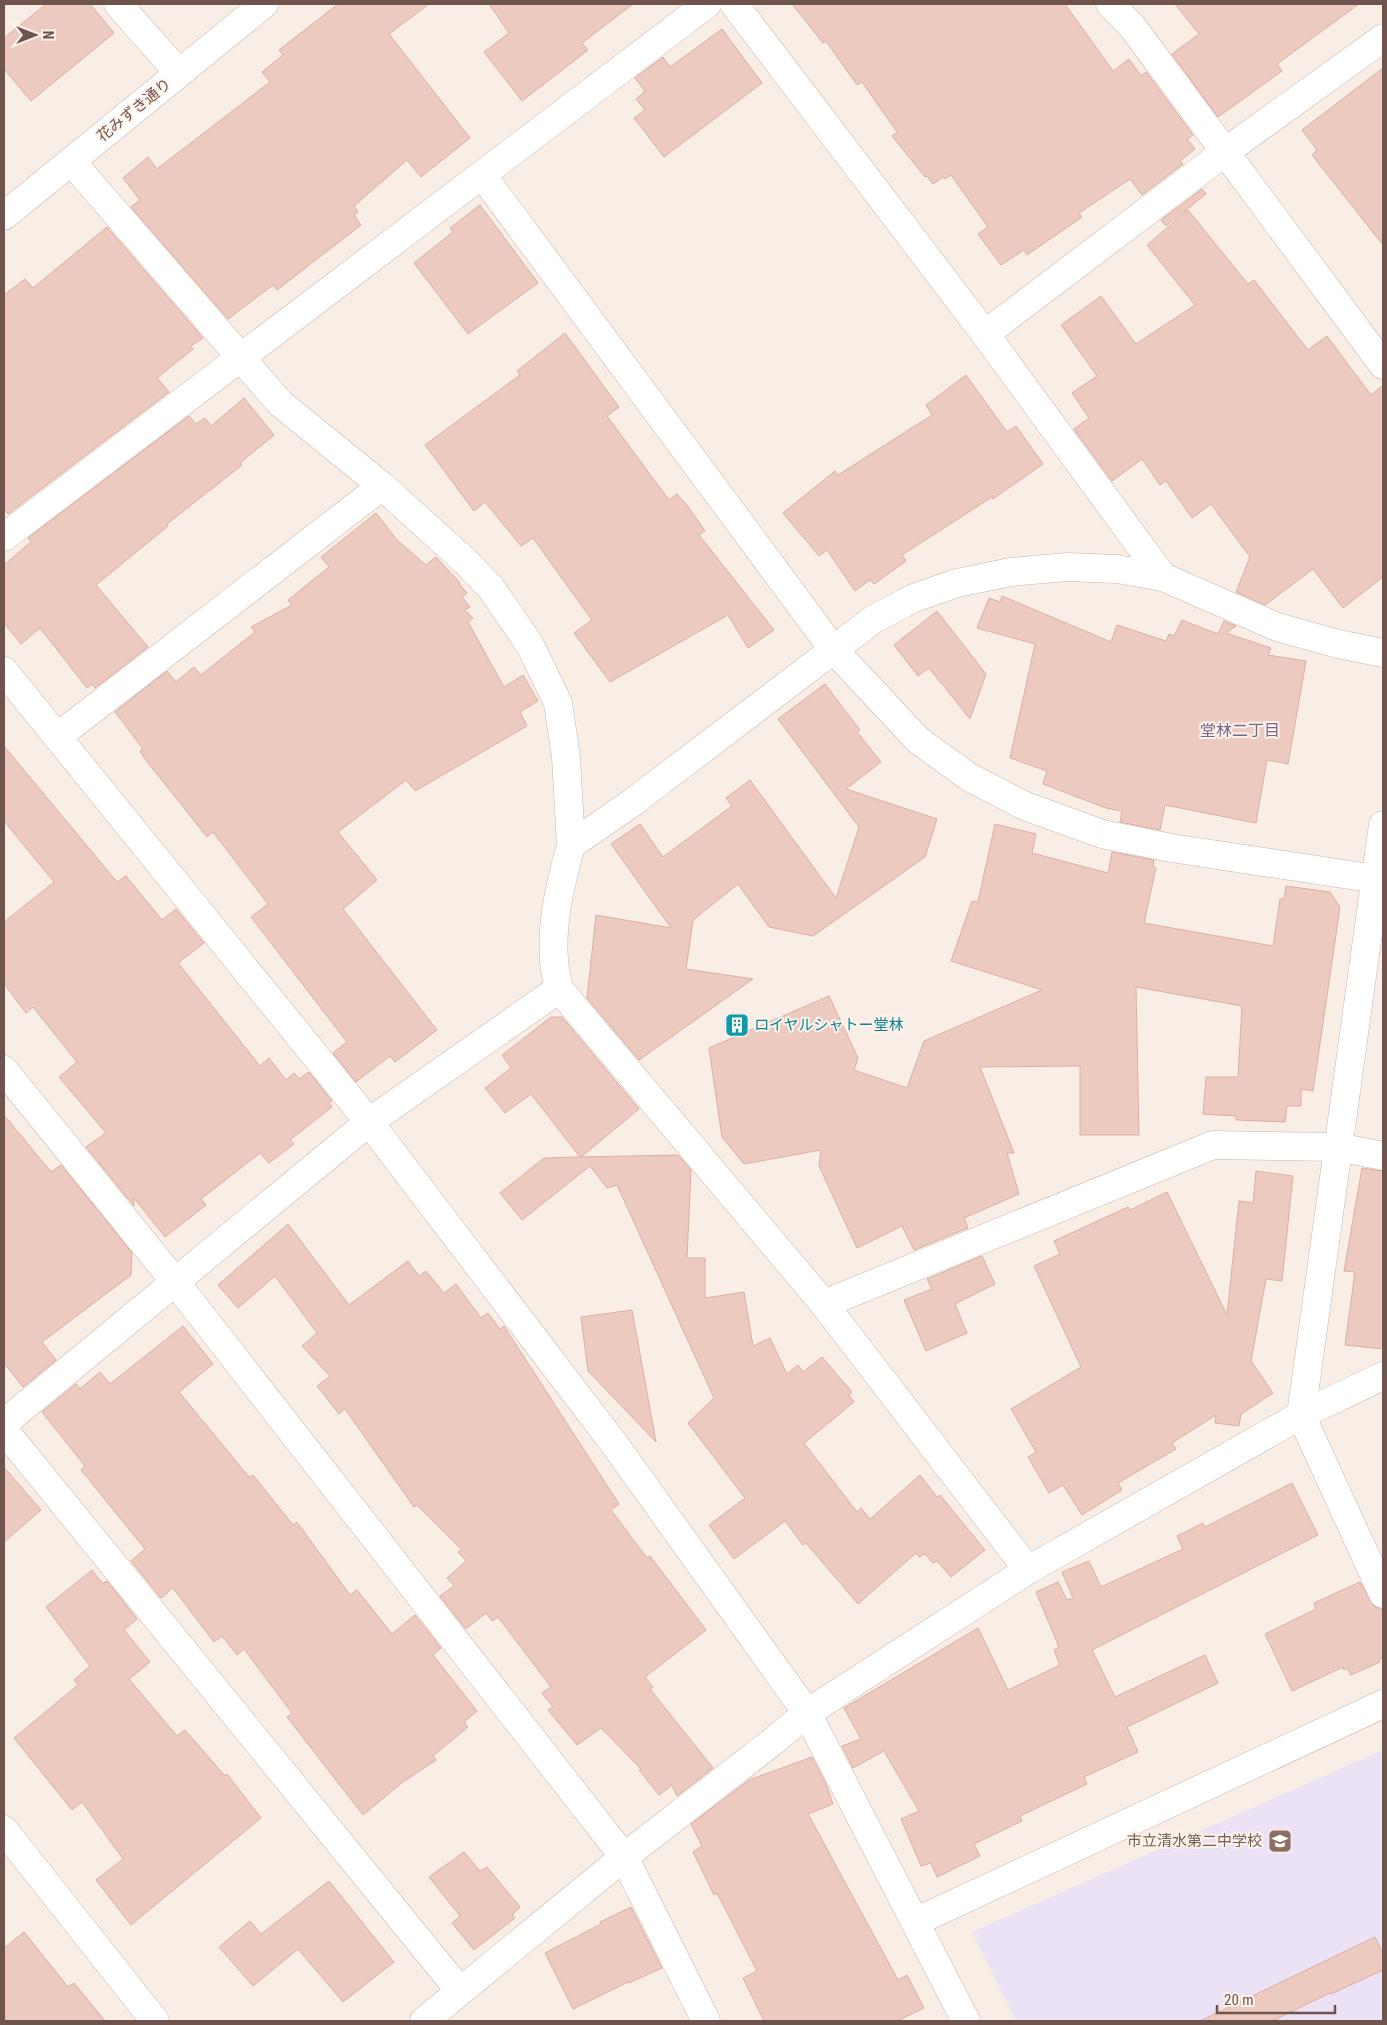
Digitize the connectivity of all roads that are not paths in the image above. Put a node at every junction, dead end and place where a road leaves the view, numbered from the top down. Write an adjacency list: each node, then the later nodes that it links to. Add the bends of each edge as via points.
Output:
1 (118, 4): 7 (street)
2 (264, 4): 7 (street, 花みずき通り)
3 (707, 4): 10 (street)
4 (734, 4): 12 (street)
5 (1110, 4): 8 (street, via 1131,25)
6 (1383, 38): 8 (street)
7 (179, 73): 9 (street, 花みずき通り)
8 (1224, 152): 12 (street); 14 (street)
9 (71, 161): 11 (street, 花みずき通り); 13 (street)
10 (482, 175): 13 (street); 18 (street)
11 (4, 216)
12 (985, 334): 17 (street)
13 (240, 358): 15 (street, via 280,403); 16 (street)
14 (1383, 365)
15 (382, 486): 21 (street); 23 (street, via 492,588 530,645 558,703 566,757)
16 (4, 537)
17 (1163, 577): 18 (street, via 1117,569 1067,567 1011,572 957,583 914,598 874,619); 19 (street, via 1276,627)
18 (833, 649): 23 (street, via 633,802); 24 (street, via 918,740 969,777 1025,806 1110,836)
19 (1383, 653)
20 (4, 671): 21 (street)
21 (57, 737): 27 (street)
22 (1383, 825): 24 (street)
23 (571, 845): 25 (street, via 554,930 554,960)
24 (1379, 880): 28 (street)
25 (559, 989): 27 (street); 31 (street)
26 (4, 1070): 30 (street)
27 (369, 1122): 30 (street); 39 (street, via 615,1445)
28 (1338, 1147): 29 (street); 31 (street, via 1213,1145); 33 (street)
29 (1383, 1156)
30 (176, 1283): 34 (street); 41 (street)
31 (824, 1304): 36 (street)
32 (1383, 1376): 33 (street)
33 (1301, 1415): 36 (street); 37 (street)
34 (4, 1423)
35 (4, 1430): 43 (street)
36 (1028, 1570): 39 (street)
37 (1383, 1594)
38 (1383, 1704): 42 (street)
39 (807, 1713): 41 (street); 42 (street)
40 (4, 1830): 44 (street)
41 (624, 1857): 43 (street); 46 (street)
42 (914, 1922): 47 (street)
43 (460, 1991): 45 (street)
44 (156, 2021)
45 (424, 2021)
46 (706, 2021)
47 (966, 2021)

